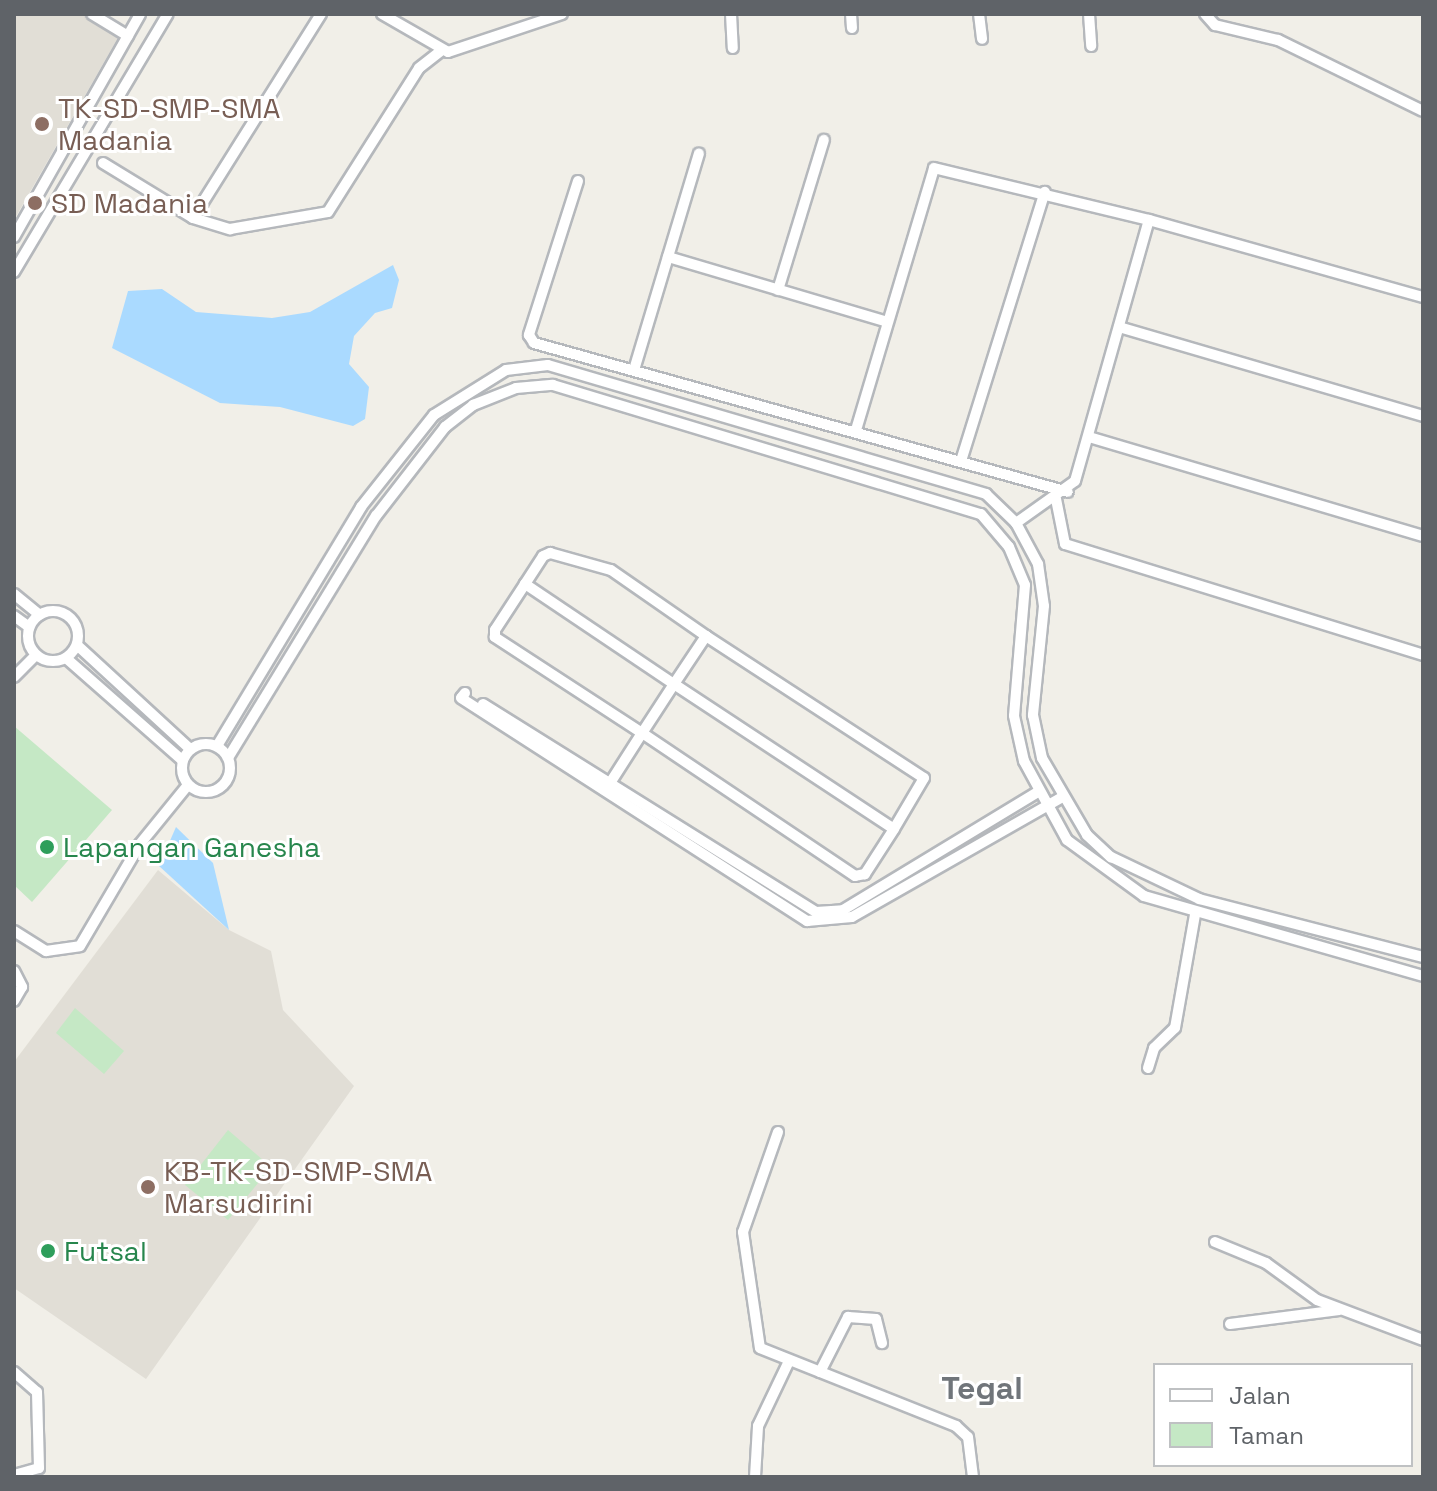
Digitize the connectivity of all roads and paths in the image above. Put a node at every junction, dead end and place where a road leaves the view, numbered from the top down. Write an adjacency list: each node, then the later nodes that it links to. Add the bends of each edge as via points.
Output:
1 (92, 14): 13 (street)
2 (140, 14): 13 (street)
3 (168, 14): 23 (street)
4 (321, 14): 26 (street)
5 (382, 14): 17 (street)
6 (562, 14): 17 (street)
7 (731, 14): 16 (street)
8 (851, 14): 12 (street)
9 (979, 14): 14 (street)
10 (1089, 14): 15 (street)
11 (1205, 14): 18 (street, via 1215,25 1278,40)
12 (852, 28)
13 (128, 36): 22 (street)
14 (982, 39)
15 (1091, 46)
16 (733, 48)
17 (441, 51): 26 (street, via 419,68 328,212 230,229)
18 (1423, 111)
19 (824, 140): 31 (street)
20 (699, 154): 29 (street)
21 (103, 163): 26 (street)
22 (51, 169): 23 (street); 28 (street)
23 (68, 181): 30 (street)
24 (578, 181): 35 (street, via 529,340)
25 (1045, 192): 27 (street); 33 (street, via 934,168); 39 (street)
26 (193, 218)
27 (1149, 220): 32 (street); 34 (street)
28 (14, 237)
29 (668, 257): 31 (street); 35 (street)
30 (14, 272)
31 (778, 290): 33 (street)
32 (1423, 297)
33 (884, 321): 37 (street)
34 (1119, 327): 36 (street); 38 (street)
35 (634, 370): 37 (street)
36 (1423, 416)
37 (856, 430): 39 (street)
38 (1089, 437): 40 (street); 43 (street)
39 (961, 461): 40 (street)
40 (1068, 492): 41 (street)
41 (1056, 499): 42 (street); 52 (street, via 1065,544)
42 (1016, 523): 57 (street, via 986,494 957,482 587,372 548,365 506,370 434,415 361,507); 64 (street, via 1043,584 1033,715)
43 (1423, 536)
44 (525, 584): 49 (street, via 550,553 611,570); 55 (street); 56 (street, via 495,637)
45 (14, 594): 46 (street)
46 (40, 615): 48 (street); 50 (street, via 69,617)
47 (14, 616): 48 (street)
48 (29, 627): 51 (street)
49 (706, 636): 55 (street); 66 (street, via 924,778)
50 (77, 645): 53 (street); 58 (street)
51 (36, 655): 53 (street); 54 (street)
52 (1423, 655)
53 (66, 658): 60 (street)
54 (14, 677)
55 (674, 684): 56 (street); 66 (street)
56 (642, 733): 62 (street); 66 (street, via 855,876 865,874)
57 (217, 746): 58 (street); 59 (street)
58 (190, 749): 60 (street)
59 (228, 758): 61 (street, via 225,783 200,792); 63 (street, via 376,516 445,427 473,405 516,388 553,385 981,514 1009,547 1025,585 1014,716)
60 (182, 760): 61 (street)
61 (188, 785): 71 (street, via 140,844 80,946 46,951)
62 (607, 787): 62 (street, via 461,698 465,693); 69 (street, via 816,912 843,910)
63 (1038, 792): 65 (street); 67 (street)
64 (1061, 798): 65 (street); 72 (street, via 1111,857 1154,882)
65 (1043, 804): 68 (street); 70 (street, via 1099,868)
66 (894, 829)
67 (977, 829): 68 (street); 69 (street)
68 (984, 839): 69 (street)
69 (927, 866)
70 (1195, 914): 74 (street); 76 (street, via 1175,1028 1154,1048)
71 (14, 931)
72 (1423, 957)
73 (14, 971): 75 (street, via 22,987)
74 (1423, 976)
75 (14, 1001)
76 (1148, 1068)
77 (778, 1132): 83 (street, via 743,1243 754,1337 764,1353)
78 (1215, 1242): 79 (street, via 1248,1253)
79 (1339, 1310): 80 (street); 81 (street)
80 (1230, 1324)
81 (1423, 1340)
82 (882, 1343): 85 (street, via 876,1319 848,1317)
83 (788, 1363): 85 (street); 87 (street, via 758,1426)
84 (14, 1372): 86 (street, via 37,1392 39,1468)
85 (820, 1372): 88 (street, via 956,1426 968,1437)
86 (14, 1475)
87 (755, 1477)
88 (973, 1477)

